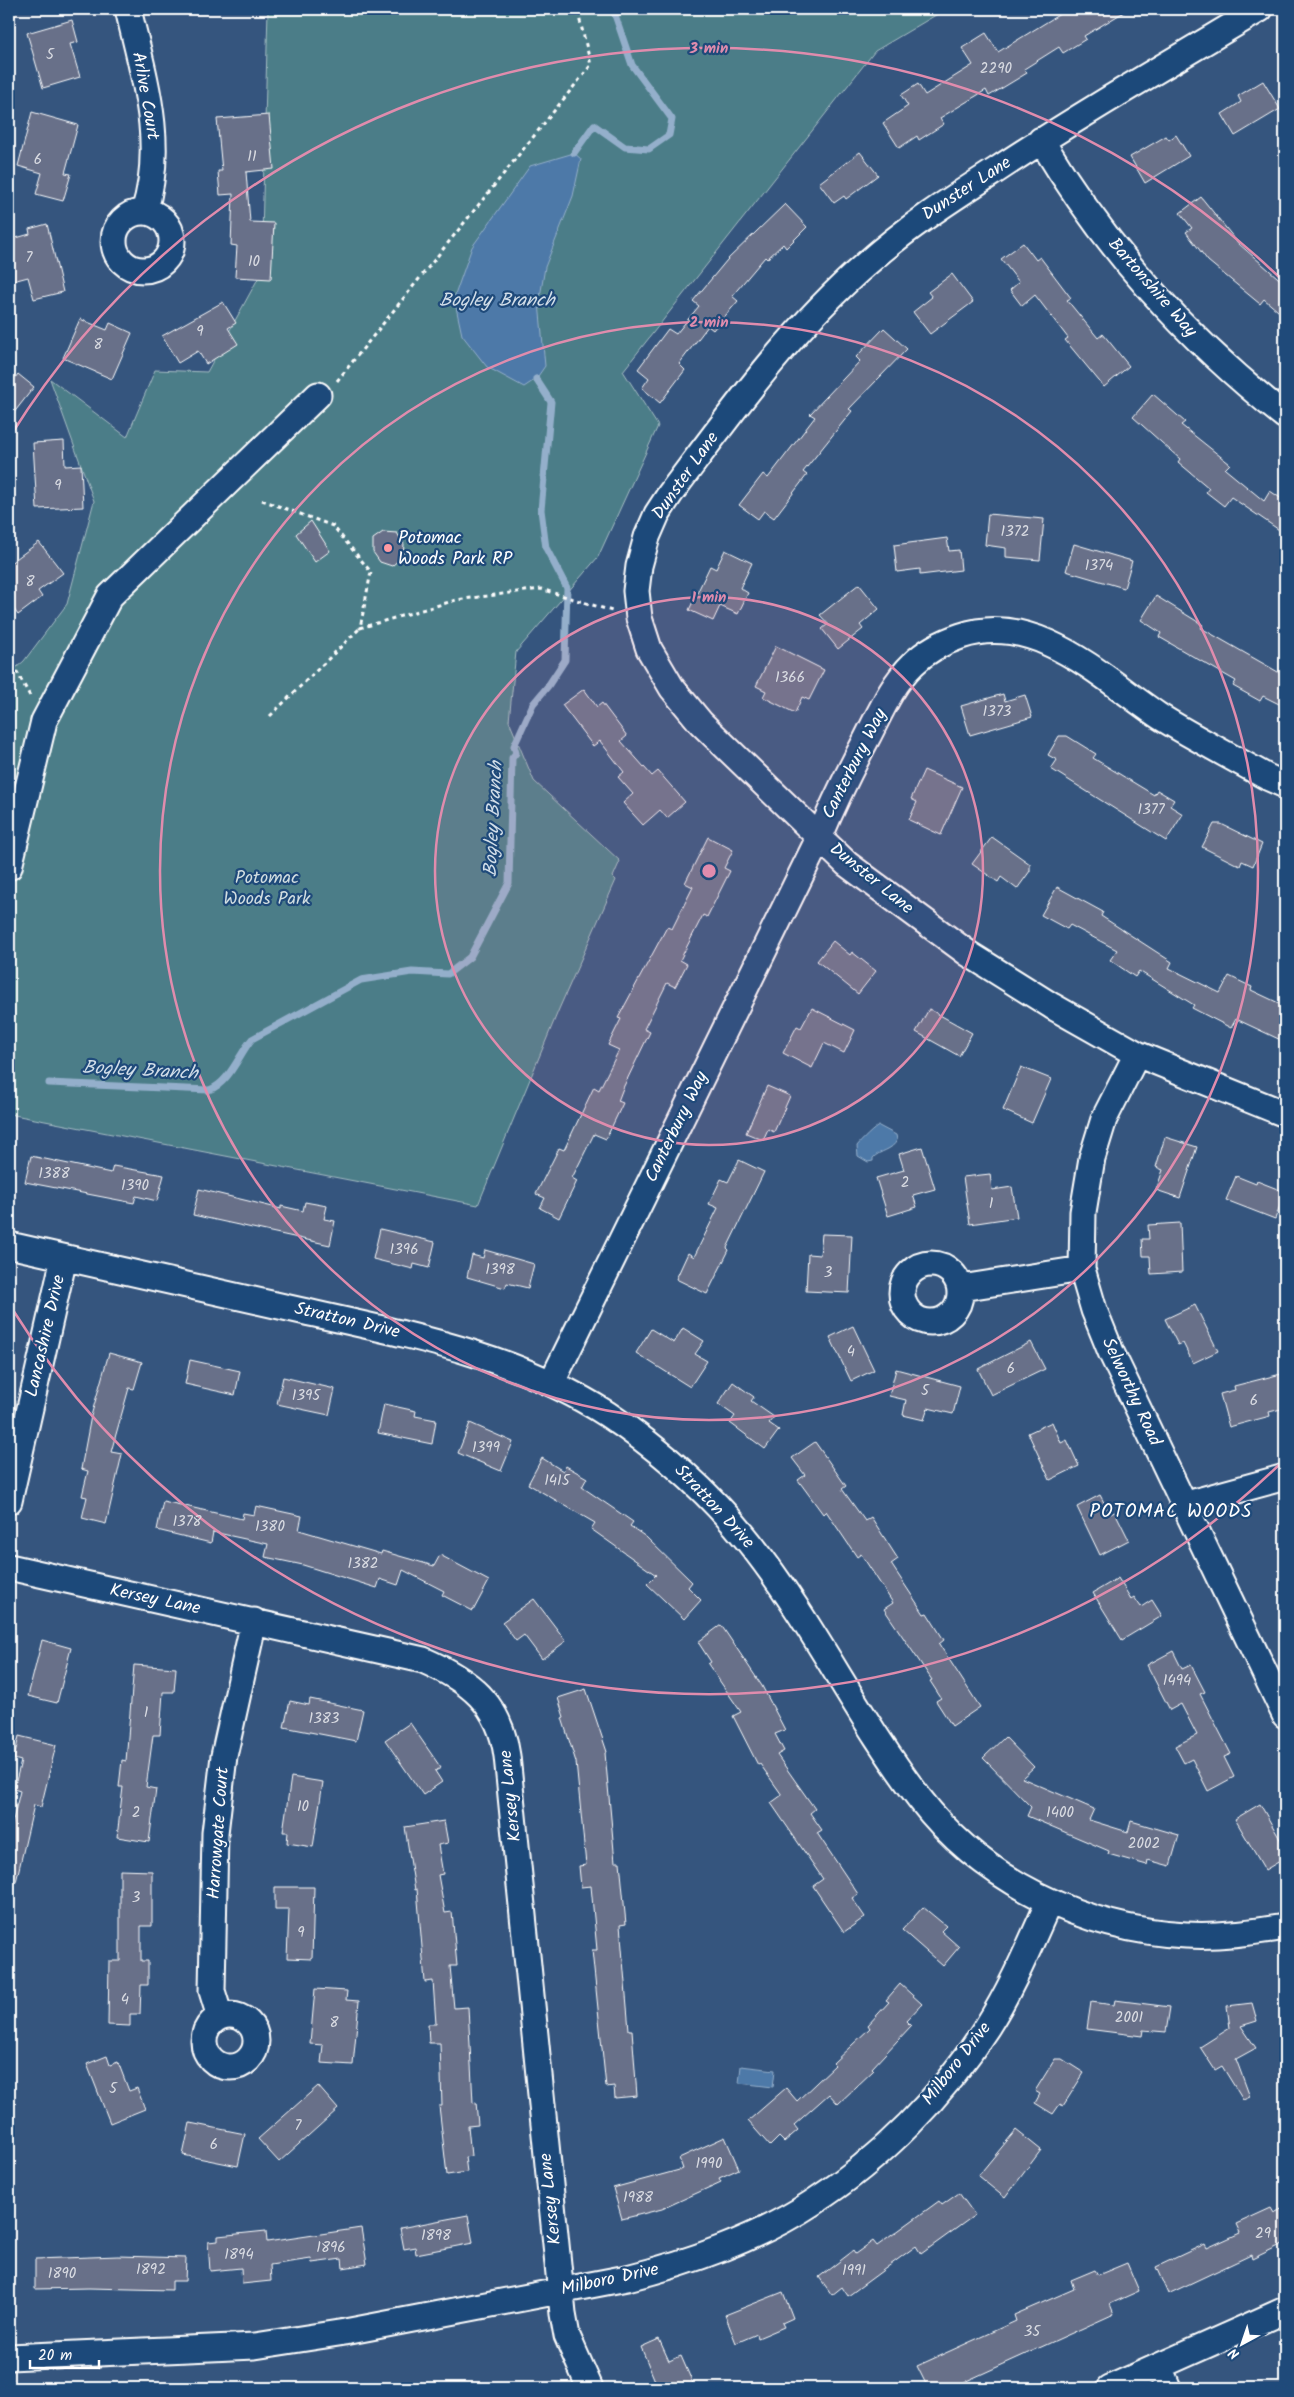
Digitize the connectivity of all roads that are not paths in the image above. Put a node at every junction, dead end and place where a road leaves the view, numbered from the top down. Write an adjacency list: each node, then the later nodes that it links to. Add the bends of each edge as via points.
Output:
1 (128, 9): 4 (street, Arlive Court, via 150,106 155,146 152,182)
2 (1260, 9): 3 (street, Dunster Lane)
3 (1041, 140): 6 (street, Bartonshire Way, via 1094,221 1167,310 1214,357); 8 (street, Dunster Lane, via 915,223 824,302 740,400 670,494 647,537 636,591 639,618 649,649 672,688 701,723)
4 (144, 212)
5 (325, 391): 9 (street, via 110,596 44,721)
6 (1285, 416)
7 (1285, 785): 8 (street, Canterbury Way, via 1161,717 1048,642 1020,632 996,630 970,633 937,646 899,679)
8 (820, 836): 10 (street, Dunster Lane, via 847,864 969,954); 16 (street, Canterbury Way)
9 (9, 867)
10 (1137, 1054): 11 (street, Dunster Lane); 14 (street, Selworthy Road, via 1104,1119 1092,1158 1083,1212)
11 (1285, 1114)
12 (9, 1245): 13 (street, Stratton Drive)
13 (64, 1258): 16 (street, Stratton Drive, via 439,1342); 18 (street, Lancashire Drive)
14 (1082, 1269): 15 (street); 19 (street, Selworthy Road, via 1111,1352)
15 (961, 1288)
16 (552, 1382): 23 (street, Stratton Drive, via 638,1436 721,1509 778,1581 922,1801 951,1834 986,1862)
17 (1285, 1477): 19 (street)
18 (9, 1501)
19 (1183, 1506): 22 (street, Selworthy Road)
20 (9, 1567): 21 (street, Kersey Lane)
21 (254, 1621): 25 (street, Harrowgate Court, via 224,1756 215,1833 212,1991); 26 (street, Kersey Lane, via 423,1660 463,1679 496,1717 504,1736 507,1756)
22 (1285, 1715)
23 (1049, 1902): 24 (street, Stratton Drive, via 1107,1922 1156,1932 1214,1936); 26 (street, Milboro Drive, via 1008,1992 965,2059 892,2140 852,2174 811,2204 721,2249 669,2268)
24 (1285, 1927)
25 (220, 2017)
26 (560, 2291): 28 (street, Milboro Drive, via 255,2346); 30 (street, Kersey Lane, via 567,2336)
27 (1285, 2310): 29 (street)
28 (9, 2356)
29 (1163, 2377): 31 (street)
30 (590, 2388)
31 (1110, 2388)

